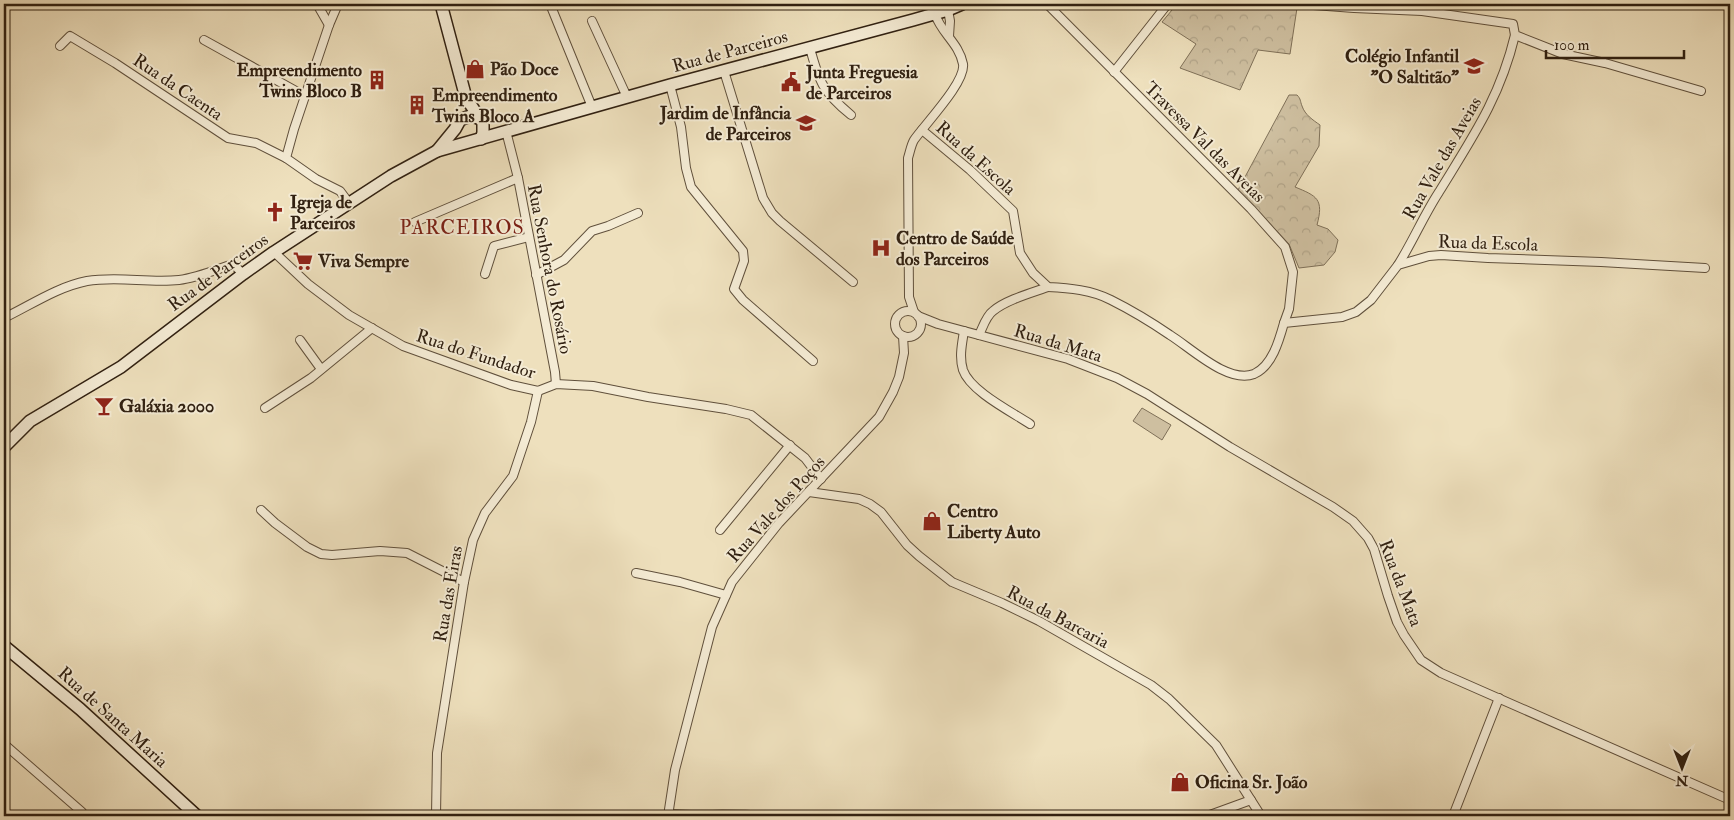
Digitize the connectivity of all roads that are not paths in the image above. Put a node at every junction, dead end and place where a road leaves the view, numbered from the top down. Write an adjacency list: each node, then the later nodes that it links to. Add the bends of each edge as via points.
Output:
1 (317, 4): 12 (street)
2 (338, 4): 12 (street)
3 (441, 4): 24 (main road)
4 (550, 4): 25 (street)
5 (962, 4): 9 (main road, Rua de Parceiros)
6 (1047, 4): 19 (street, Travessa Val das Aveias)
7 (1165, 4): 19 (street)
8 (1300, 4): 13 (street, via 1422,11 1502,22 1514,24)
9 (948, 10): 10 (main road, Rua de Parceiros); 14 (street)
10 (935, 14): 14 (street); 17 (main road, Rua de Parceiros)
11 (592, 21): 23 (street)
12 (329, 25): 22 (street)
13 (1515, 35): 21 (street, via 1563,54); 41 (street, Rua Vale das Aveias, via 1508,64 1485,117)
14 (949, 36): 29 (street, via 957,46 963,72)
15 (204, 40): 22 (street)
16 (60, 46): 34 (street, Rua da Caenta, via 70,36 228,138 256,144)
17 (810, 48): 18 (main road, Rua de Parceiros); 26 (street, via 818,77 836,103)
18 (724, 71): 20 (main road, Rua de Parceiros); 46 (street, via 763,198 772,213)
19 (1114, 72): 52 (street, Travessa Val das Aveias, via 1286,247 1293,272)
20 (670, 85): 23 (main road, Rua de Parceiros); 61 (street, via 691,187 743,251 744,261 734,289)
21 (1701, 91)
22 (305, 96): 34 (street)
23 (627, 97): 25 (main road, Rua de Parceiros)
24 (466, 98): 27 (main road); 28 (main road)
25 (592, 107): 30 (main road, Rua de Parceiros)
26 (851, 115)
27 (480, 120): 28 (main road, via 470,116); 30 (main road); 31 (main road, via 484,129)
28 (458, 124): 32 (main road, via 457,137); 33 (main road)
29 (922, 130): 47 (street, Rua da Escola, via 1013,212 1020,253 1033,273); 48 (street, via 913,142 908,158)
30 (506, 131): 31 (main road, Rua de Parceiros); 35 (street, Rua Senhora do Rosário)
31 (481, 139): 32 (main road)
32 (464, 143): 33 (main road, Rua de Parceiros)
33 (437, 151): 36 (main road, Rua de Parceiros)
34 (286, 158): 36 (street, via 340,191)
35 (518, 178): 38 (street); 39 (street, Rua Senhora do Rosário)
36 (350, 203): 40 (main road, Rua de Parceiros)
37 (638, 213): 45 (street, via 592,231 564,260)
38 (415, 222)
39 (529, 237): 44 (street, via 494,246); 45 (street, Rua Senhora do Rosário)
40 (274, 252): 43 (main road, Rua de Parceiros); 54 (street, Rua do Fundador, via 308,284)
41 (1398, 265): 42 (street, Rua da Escola, via 1441,255); 52 (street, via 1376,294 1356,312 1342,317)
42 (1705, 268)
43 (243, 274): 51 (street, via 230,265 179,280 88,281 64,287); 68 (main road, Rua de Parceiros, via 121,367 30,421)
44 (485, 274)
45 (536, 275): 63 (street, Rua Senhora do Rosário)
46 (852, 282)
47 (1048, 287): 52 (street, via 1067,288 1109,299 1171,335 1217,368 1235,375 1253,374 1267,366); 57 (street, via 992,311)
48 (909, 297): 49 (street); 50 (street)
49 (901, 313): 50 (street, via 910,311); 58 (street, via 895,326)
50 (916, 314): 53 (street, Rua da Mata); 56 (street, via 921,323)
51 (4, 318)
52 (1284, 323)
53 (938, 324): 55 (street, Rua da Mata); 56 (street)
54 (372, 328): 62 (street); 64 (street, Rua do Fundador, via 403,346 511,385)
55 (964, 330): 57 (street, Rua da Mata); 66 (street, via 961,359 971,382)
56 (916, 333): 58 (street); 60 (street, Rua Vale dos Poços)
57 (979, 335): 77 (street, Rua da Mata, via 1068,359 1117,378 1353,520 1374,550 1397,622 1421,660 1441,673)
58 (903, 336): 60 (street, Rua Vale dos Poços)
59 (300, 340): 62 (street)
60 (904, 353): 69 (street, Rua Vale dos Poços, via 896,385 879,417)
61 (813, 361)
62 (321, 369): 65 (street)
63 (556, 384): 64 (street, Rua do Fundador); 67 (street, Rua do Fundador, via 593,386 751,414)
64 (538, 391): 74 (street, Rua das Eiras, via 521,457 513,476 485,513 473,540)
65 (265, 408)
66 (1030, 424)
67 (790, 445): 69 (street, Rua do Fundador, via 805,458); 72 (street)
68 (4, 447)
69 (821, 480): 70 (street, Rua Vale dos Poços)
70 (809, 492): 75 (street, Rua Vale dos Poços, via 755,552); 79 (street, Rua da Barcaria, via 859,499 870,504 881,512 907,545 946,578 1039,621 1151,685 1216,745)
71 (261, 510): 74 (street, via 307,547 321,554 407,552)
72 (720, 530)
73 (636, 573): 75 (street)
74 (464, 582): 85 (street, Rua das Eiras, via 440,734)
75 (726, 595): 82 (street, Rua Vale dos Poços, via 712,627 689,713 674,770)
76 (4, 646): 84 (main road, Rua de Santa Maria, via 80,709)
77 (1499, 698): 80 (street, Rua da Mata); 89 (street)
78 (4, 744): 81 (street)
79 (1251, 800): 87 (street); 88 (street, Rua da Barcaria)
80 (1730, 800)
81 (80, 814)
82 (668, 815): 83 (street)
83 (747, 815): 86 (street)
84 (197, 816)
85 (436, 816)
86 (764, 816)
87 (1207, 816)
88 (1261, 816)
89 (1452, 816)

